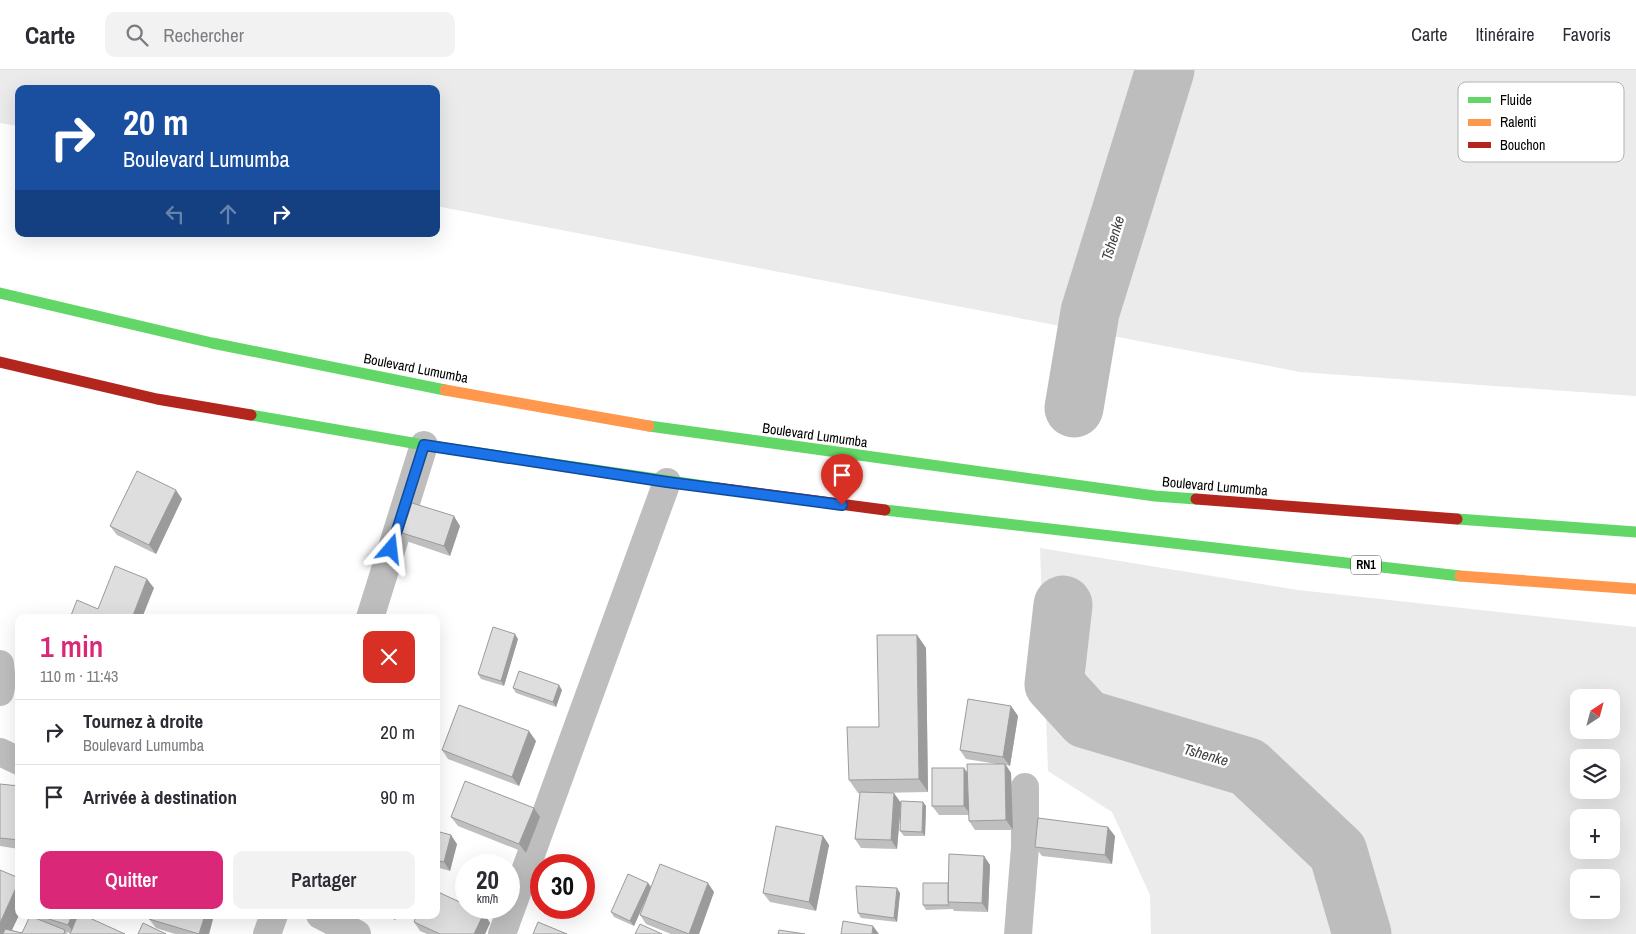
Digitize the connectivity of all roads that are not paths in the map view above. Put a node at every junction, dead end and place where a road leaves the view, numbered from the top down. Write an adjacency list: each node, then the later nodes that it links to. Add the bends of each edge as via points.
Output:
1 (0, 293): 5 (highway, Boulevard Lumumba, via 212,343 445,390 643,425 1155,496)
2 (0, 362): 3 (highway, RN1, via 157,398)
3 (424, 445): 4 (highway, RN1); 7 (street)
4 (667, 482): 6 (highway, RN1, via 1499,580); 17 (street)
5 (1636, 532)
6 (1636, 589)
7 (371, 614)
8 (0, 664): 9 (street)
9 (0, 692)
10 (0, 752): 11 (street)
11 (15, 759)
12 (1025, 787): 18 (street, via 1025,848)
13 (273, 919): 15 (street)
14 (328, 919): 16 (street)
15 (267, 934)
16 (356, 934)
17 (502, 934)
18 (1018, 934)

